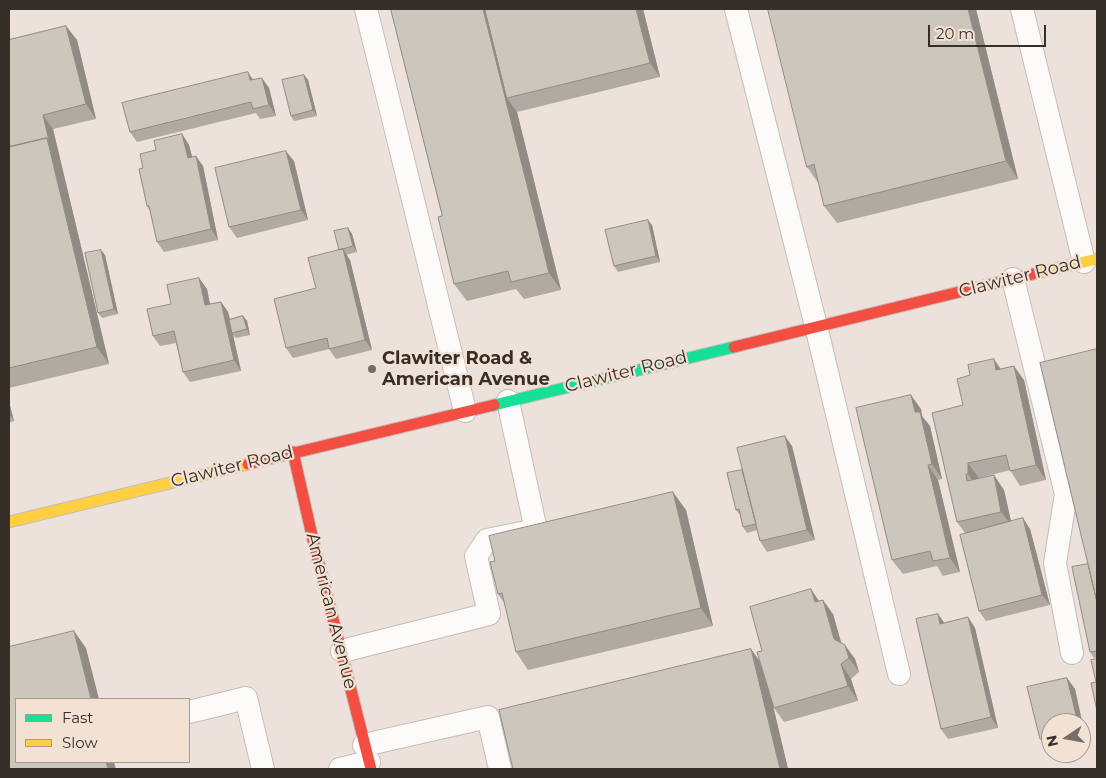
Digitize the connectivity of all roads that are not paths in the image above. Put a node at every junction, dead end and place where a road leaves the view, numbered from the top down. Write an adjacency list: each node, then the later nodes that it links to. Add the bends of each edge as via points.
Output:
1 (366, 9): 8 (lane)
2 (736, 9): 6 (lane)
3 (1022, 9): 4 (lane)
4 (1091, 260): 5 (main road, Clawiter Road)
5 (1013, 279): 6 (main road, Clawiter Road); 12 (lane, via 1066,494 1055,563)
6 (816, 326): 7 (main road, Clawiter Road); 13 (lane)
7 (508, 401): 8 (main road, Clawiter Road); 11 (lane, via 536,530 487,540 476,556 489,614)
8 (465, 411): 9 (main road, Clawiter Road)
9 (293, 452): 10 (main road, Clawiter Road); 11 (main road, American Avenue)
10 (9, 522)
11 (342, 651): 15 (main road, American Avenue)
12 (1072, 653)
13 (899, 674)
14 (190, 712): 16 (lane, via 246,698)
15 (368, 759): 17 (lane); 18 (lane, via 488,717)
16 (263, 769)
17 (340, 769)
18 (500, 769)

